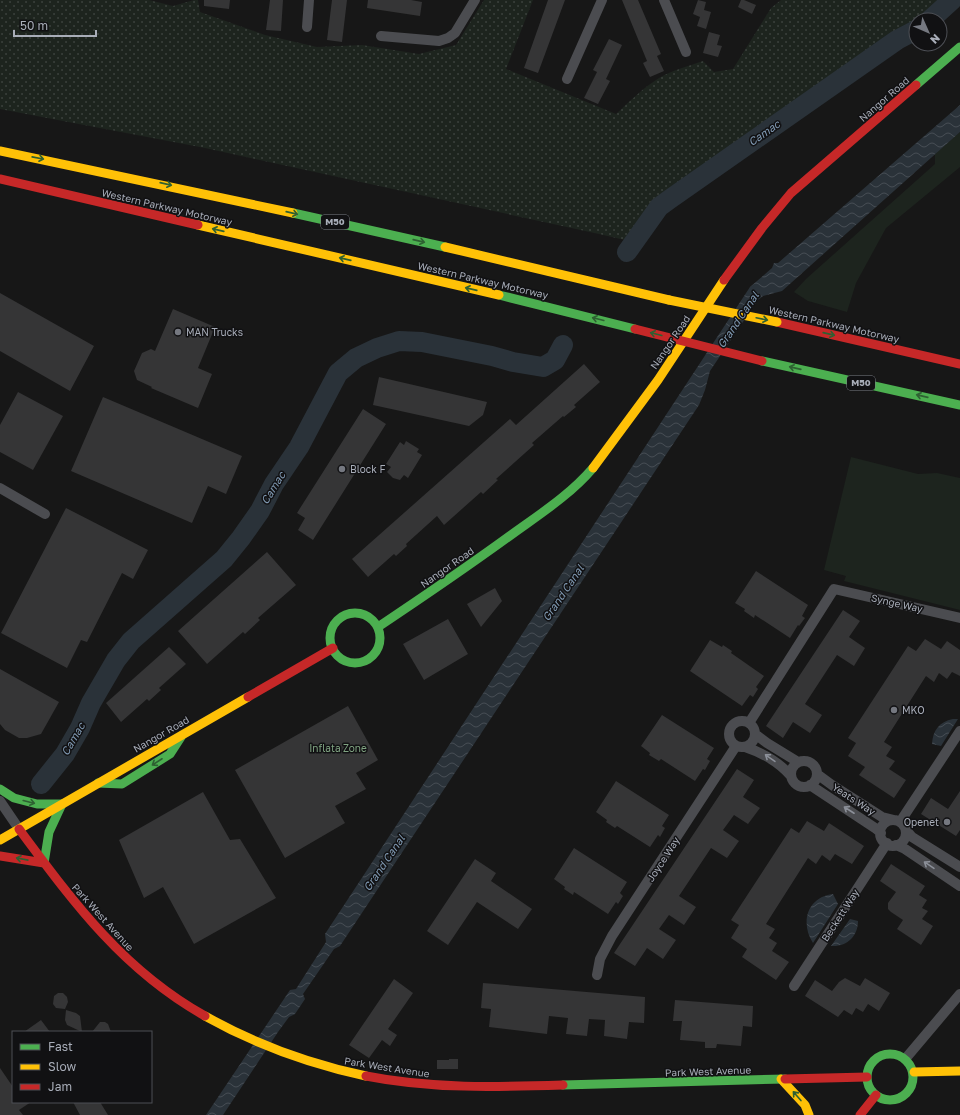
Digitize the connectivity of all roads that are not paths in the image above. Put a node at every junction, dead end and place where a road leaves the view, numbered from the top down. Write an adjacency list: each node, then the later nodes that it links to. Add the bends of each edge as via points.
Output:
1 (309, 0): 5 (street)
2 (475, 0): 6 (street, via 455,33 448,38 439,41)
3 (602, 0): 9 (street)
4 (664, 0): 8 (street)
5 (307, 27)
6 (382, 36)
7 (960, 47): 17 (main road, Nangor Road, via 791,193 727,276 658,380 601,459 581,482 563,498 453,577)
8 (686, 52)
9 (567, 79)
10 (0, 151): 12 (main road, Western Parkway Motorway / M50, one-way to 12, bridge, via 183,188)
11 (0, 179): 13 (main road, Western Parkway Motorway / M50, one-way to 11, bridge, via 762,361 542,305)
12 (960, 364)
13 (960, 405)
14 (0, 488): 15 (street)
15 (45, 514)
16 (960, 618): 19 (street, Synge Way, via 834,589)
17 (378, 627): 18 (main road, via 366,615 357,613 341,617 331,631); 18 (main road, via 380,642 373,655 366,660 351,662 343,659)
18 (332, 648): 21 (main road, Nangor Road)
19 (749, 723): 22 (street); 23 (street, via 741,721 730,728 730,740)
20 (960, 731): 32 (street)
21 (184, 734): 27 (main road, Nangor Road); 27 (main road, one-way to 27, via 170,754 122,784)
22 (755, 734): 23 (street, via 752,742); 24 (street)
23 (741, 746): 26 (street, one-way to 23, via 761,752); 41 (street, Joyce Way, via 604,949)
24 (798, 762): 25 (street, via 811,763); 26 (street, via 792,768)
25 (817, 774): 28 (street, via 815,781); 32 (street, Yeats Way, via 882,817)
26 (791, 776): 28 (street, via 799,786)
27 (98, 783): 31 (main road, Nangor Road)
28 (810, 785): 34 (street, Yeats Way, one-way to 28)
29 (0, 789): 31 (main road, one-way to 31, via 14,798 36,804)
30 (0, 801): 33 (street)
31 (62, 804): 33 (main road, Nangor Road); 38 (main road, via 50,826 45,844)
32 (900, 824): 34 (street, via 886,822); 36 (street, via 905,837 900,843); 39 (street, Yeats Way, via 912,837)
33 (19, 829): 35 (main road, Nangor Road); 38 (main road, Park West Avenue)
34 (880, 833): 36 (street, via 883,841)
35 (0, 840)
36 (892, 844): 40 (street, one-way to 36, via 905,849); 42 (street, Beckett Way)
37 (0, 856): 38 (main road, one-way to 37)
38 (44, 863): 48 (main road, Park West Avenue, via 78,907 121,955 162,989 193,1010 228,1028 289,1054 341,1071 418,1084 466,1086)
39 (960, 867)
40 (960, 886)
41 (597, 975)
42 (794, 986)
43 (960, 994): 44 (street)
44 (906, 1058): 46 (main road); 47 (main road, via 892,1053 877,1057 868,1069)
45 (960, 1071): 46 (main road)
46 (914, 1072): 49 (main road, via 912,1084 906,1094 891,1100)
47 (867, 1077): 48 (main road, Park West Avenue); 49 (main road, via 871,1090)
48 (782, 1079): 50 (main road, one-way to 48, via 805,1105)
49 (876, 1095): 51 (main road)
50 (809, 1115)
51 (860, 1115)

